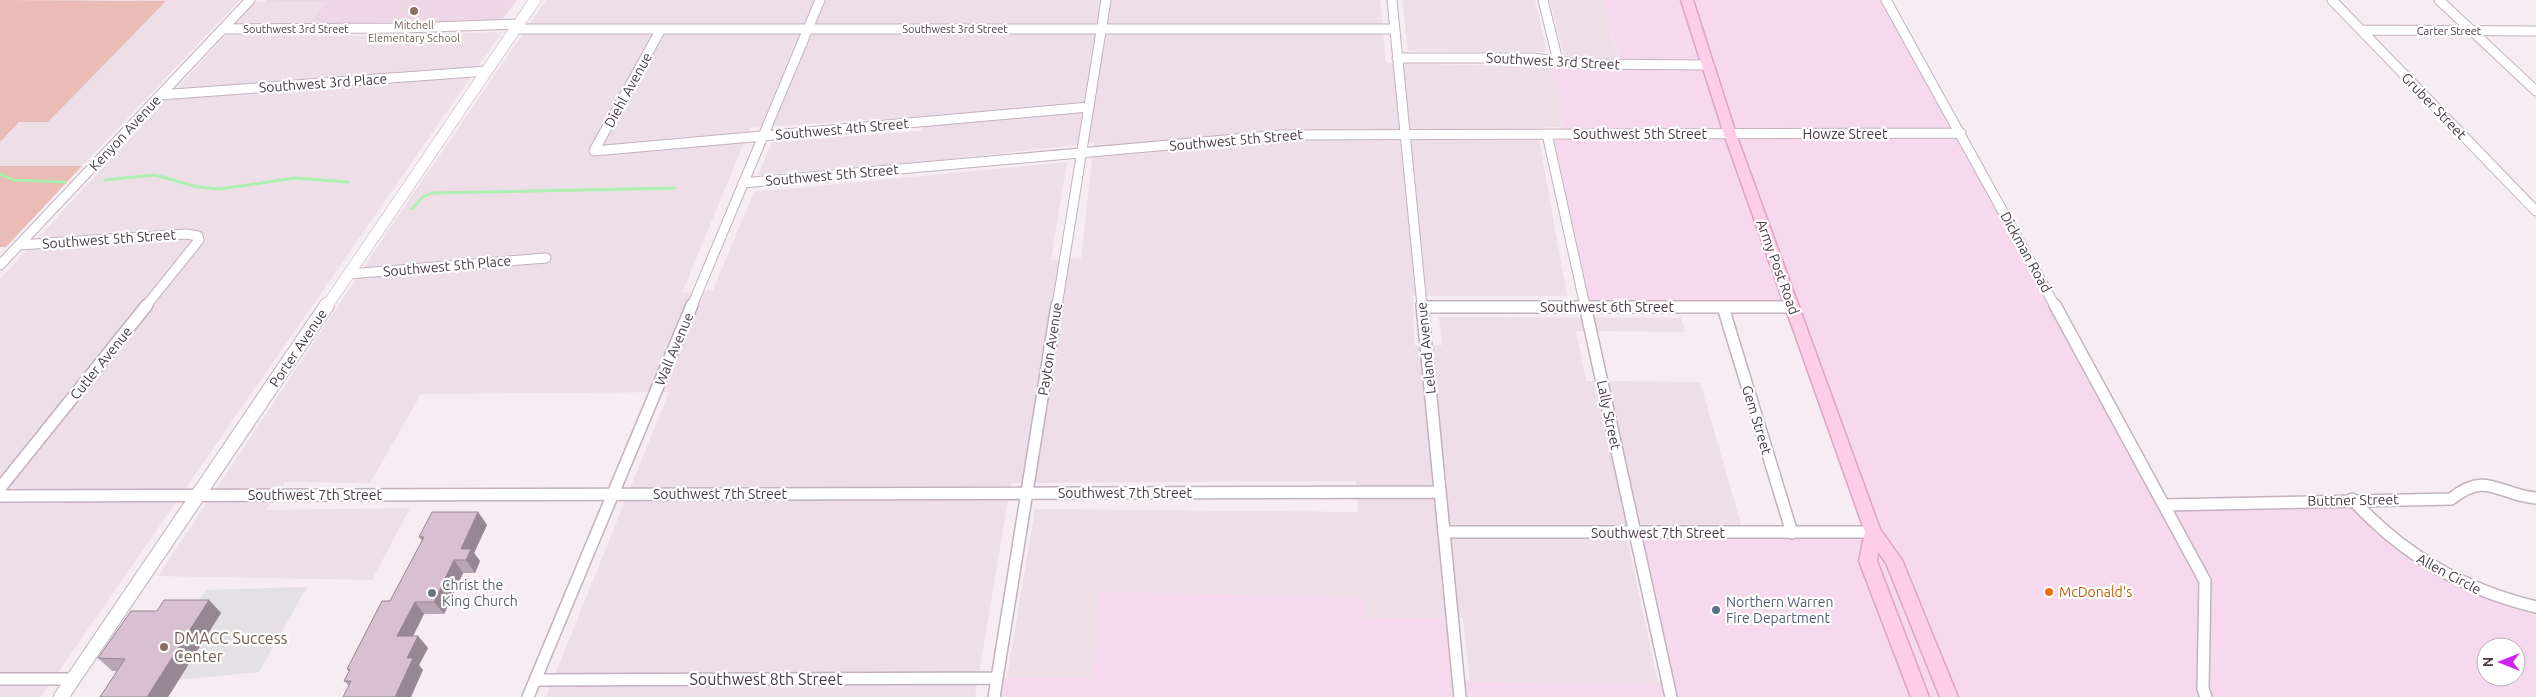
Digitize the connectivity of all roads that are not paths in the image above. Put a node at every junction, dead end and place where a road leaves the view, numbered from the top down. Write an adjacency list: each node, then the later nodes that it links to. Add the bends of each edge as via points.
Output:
1 (250, 0): 12 (street, Kenyon Avenue)
2 (535, 0): 11 (street, Porter Avenue)
3 (820, 0): 14 (street, Wall Avenue)
4 (1106, 0): 15 (street, Payton Avenue)
5 (1392, 0): 16 (street, Leland Avenue)
6 (1543, 0): 21 (street)
7 (1688, 0): 22 (main road, Army Post Road)
8 (1886, 0): 27 (street, Dickman Road)
9 (2332, 0): 17 (street, Gruber Street)
10 (2439, 0): 18 (street)
11 (517, 27): 12 (street, Southwest 3rd Street); 13 (street, Southwest 3rd Street); 23 (street, Porter Avenue)
12 (223, 29): 25 (street, Kenyon Avenue)
13 (661, 29): 14 (street, Southwest 3rd Street); 32 (street, Diehl Avenue)
14 (808, 29): 15 (street, Southwest 3rd Street); 31 (street, Wall Avenue)
15 (1101, 29): 16 (street, Southwest 3rd Street); 26 (street, Payton Avenue)
16 (1395, 30): 20 (street, Leland Avenue)
17 (2362, 30): 18 (street, Carter Street); 35 (street, Gruber Street)
18 (2472, 31): 19 (street, Carter Street); 24 (street)
19 (2536, 31)
20 (1398, 58): 21 (street, Southwest 3rd Street, via 1533,58); 28 (street, Leland Avenue)
21 (1558, 61): 22 (street, Southwest 3rd Street)
22 (1709, 65): 30 (main road, Army Post Road)
23 (486, 71): 25 (street, Southwest 3rd Place); 40 (street, Porter Avenue)
24 (2536, 91)
25 (160, 95): 37 (street, Kenyon Avenue)
26 (1089, 108): 31 (street, Southwest 4th Street); 33 (street, Payton Avenue)
27 (1961, 133): 30 (street, Howze Street); 53 (street, Dickman Road)
28 (1405, 134): 29 (street, Southwest 5th Street); 33 (street, Southwest 5th Street, via 1281,135); 41 (street, Leland Avenue)
29 (1547, 134): 30 (street, Southwest 5th Street); 42 (street, Lally Street)
30 (1730, 134): 44 (main road, Army Post Road)
31 (763, 136): 32 (street, Southwest 4th Street); 34 (street, Wall Avenue)
32 (594, 151)
33 (1081, 153): 34 (street, Southwest 5th Street); 47 (street, Payton Avenue)
34 (744, 183): 48 (street, Wall Avenue)
35 (2536, 211)
36 (198, 236): 37 (street, Southwest 5th Street, via 186,234); 45 (street, Cutler Avenue, via 196,245)
37 (19, 245): 39 (street, Kenyon Avenue)
38 (546, 258): 40 (street, Southwest 5th Place)
39 (0, 265)
40 (349, 274): 49 (street, Porter Avenue)
41 (1422, 307): 42 (street, Southwest 6th Street); 46 (street, Leland Avenue)
42 (1586, 307): 43 (street, Southwest 6th Street); 56 (street, Lally Street)
43 (1723, 307): 44 (street, Southwest 6th Street); 57 (street, Gem Street)
44 (1793, 307): 55 (main road, Army Post Road)
45 (0, 488)
46 (1440, 492): 47 (street, Southwest 7th Street); 54 (street, Leland Avenue)
47 (1028, 493): 48 (street, Southwest 7th Street); 59 (street, Payton Avenue)
48 (613, 494): 49 (street, Southwest 7th Street); 62 (street, Wall Avenue)
49 (198, 495): 50 (street, Southwest 7th Street); 61 (street, Porter Avenue)
50 (0, 496)
51 (2536, 498): 52 (street, Buttner Street, via 2523,498 2482,485 2468,487 2451,498)
52 (2352, 499): 53 (street, Buttner Street); 58 (street, Allen Circle, via 2390,538 2435,569 2488,594)
53 (2165, 505): 70 (street, Dickman Road, via 2205,581 2203,689)
54 (1444, 532): 56 (street, Southwest 7th Street); 66 (street, Leland Avenue)
55 (1873, 532): 57 (street, Southwest 7th Street); 68 (main road, Army Post Road, via 1868,561); 69 (main road, Army Post Road, via 1893,560)
56 (1635, 533): 57 (street, Southwest 7th Street); 67 (street, Lally Street)
57 (1792, 533)
58 (2536, 607)
59 (997, 678): 62 (street, Southwest 8th Street); 65 (street, Payton Avenue)
60 (0, 679): 61 (street)
61 (74, 679): 63 (street, Porter Avenue)
62 (535, 680): 64 (street, Wall Avenue)
63 (61, 697)
64 (528, 697)
65 (994, 697)
66 (1460, 697)
67 (1671, 697)
68 (1920, 697)
69 (1949, 697)
70 (2206, 697)

